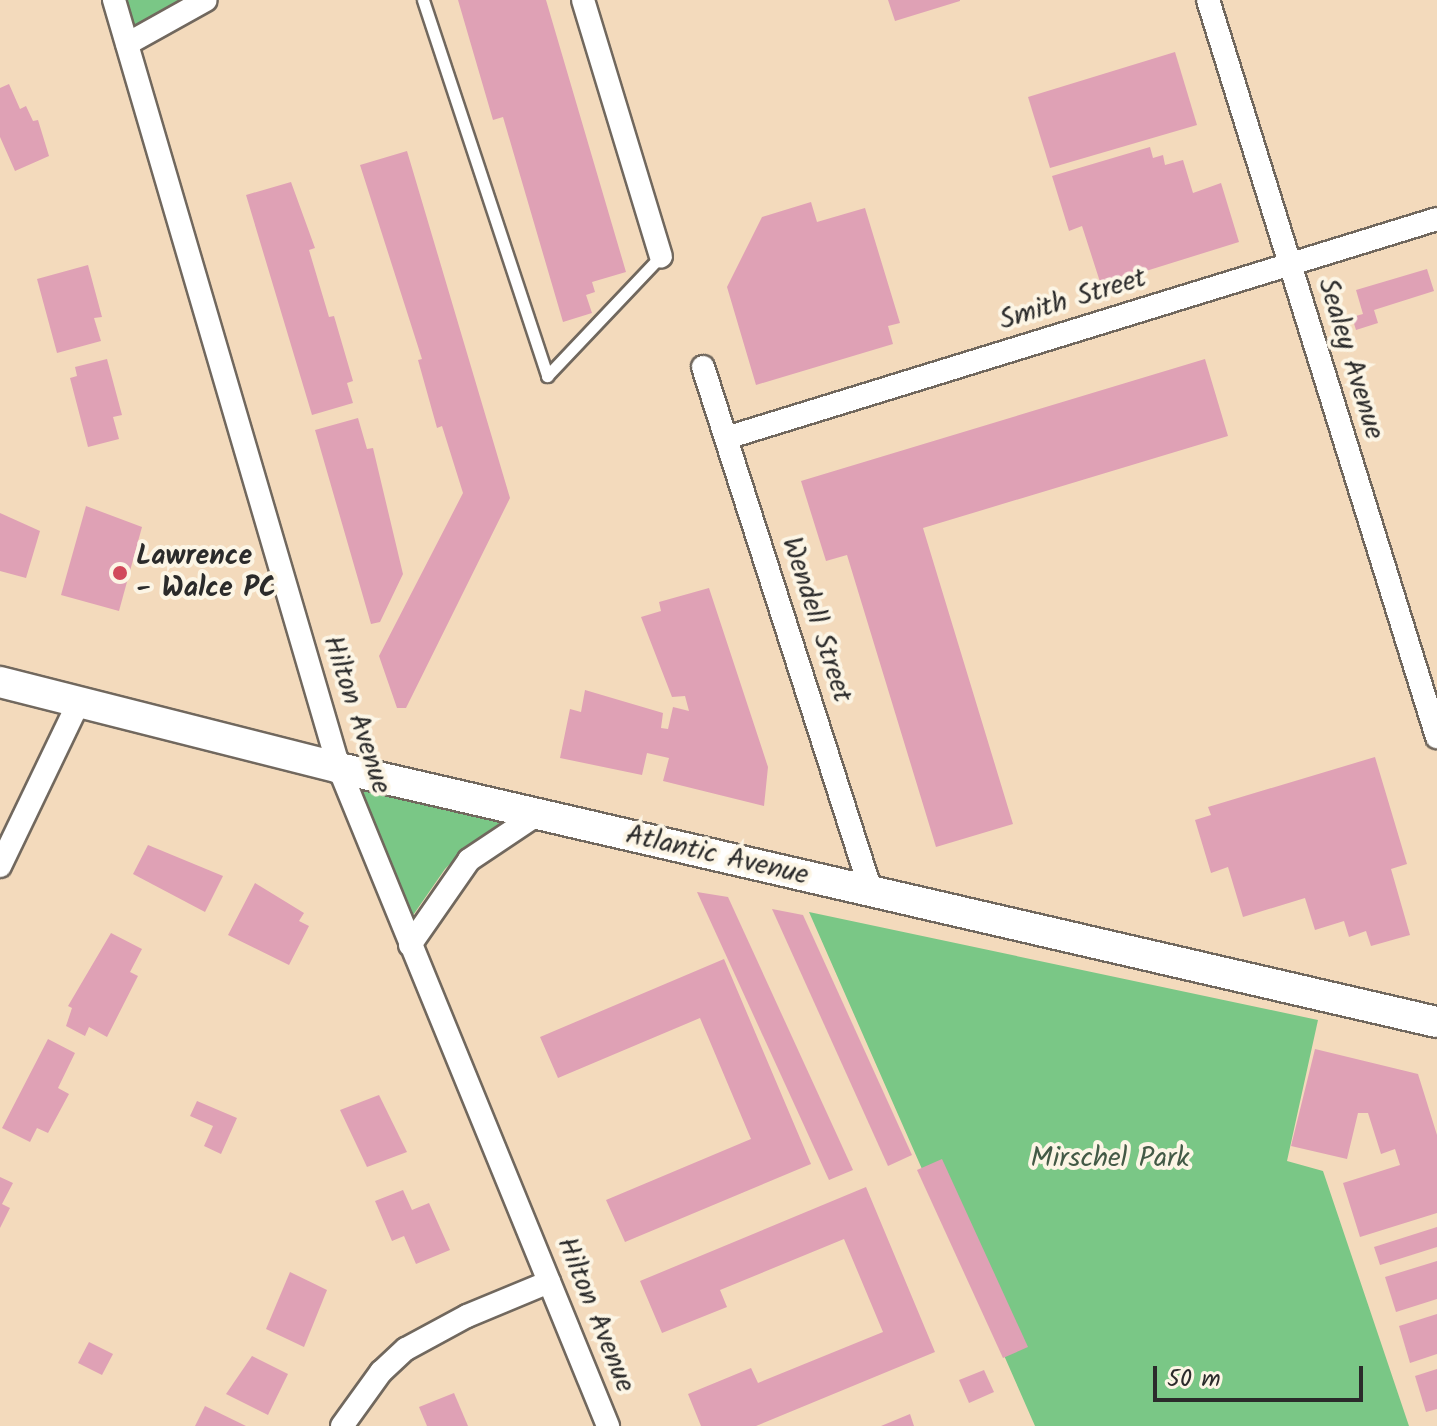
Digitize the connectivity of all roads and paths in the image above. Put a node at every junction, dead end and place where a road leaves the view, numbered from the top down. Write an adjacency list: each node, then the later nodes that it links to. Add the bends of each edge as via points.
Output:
1 (114, 0): 6 (street, Hilton Avenue)
2 (206, 0): 6 (street)
3 (423, 0): 8 (lane, via 547,376)
4 (583, 0): 8 (street)
5 (1208, 0): 9 (street, Sealey Avenue)
6 (127, 44): 15 (street, Hilton Avenue)
7 (1437, 219): 9 (street, Smith Street)
8 (661, 256)
9 (1289, 265): 11 (street, Smith Street); 14 (street, Sealey Avenue)
10 (703, 367): 11 (street, Wendell Street)
11 (726, 438): 18 (street, Wendell Street)
12 (0, 682): 13 (street, Atlantic Avenue)
13 (79, 702): 15 (street, Atlantic Avenue); 17 (street)
14 (1437, 737)
15 (339, 768): 16 (street, Atlantic Avenue); 19 (street, Hilton Avenue)
16 (538, 814): 18 (street, Atlantic Avenue); 19 (street, via 469,860)
17 (0, 866)
18 (871, 891): 20 (street, Atlantic Avenue)
19 (410, 945): 21 (street, Hilton Avenue)
20 (1437, 1022)
21 (549, 1282): 22 (street, via 467,1316 406,1349 381,1372); 23 (street, Hilton Avenue)
22 (342, 1426)
23 (608, 1426)

